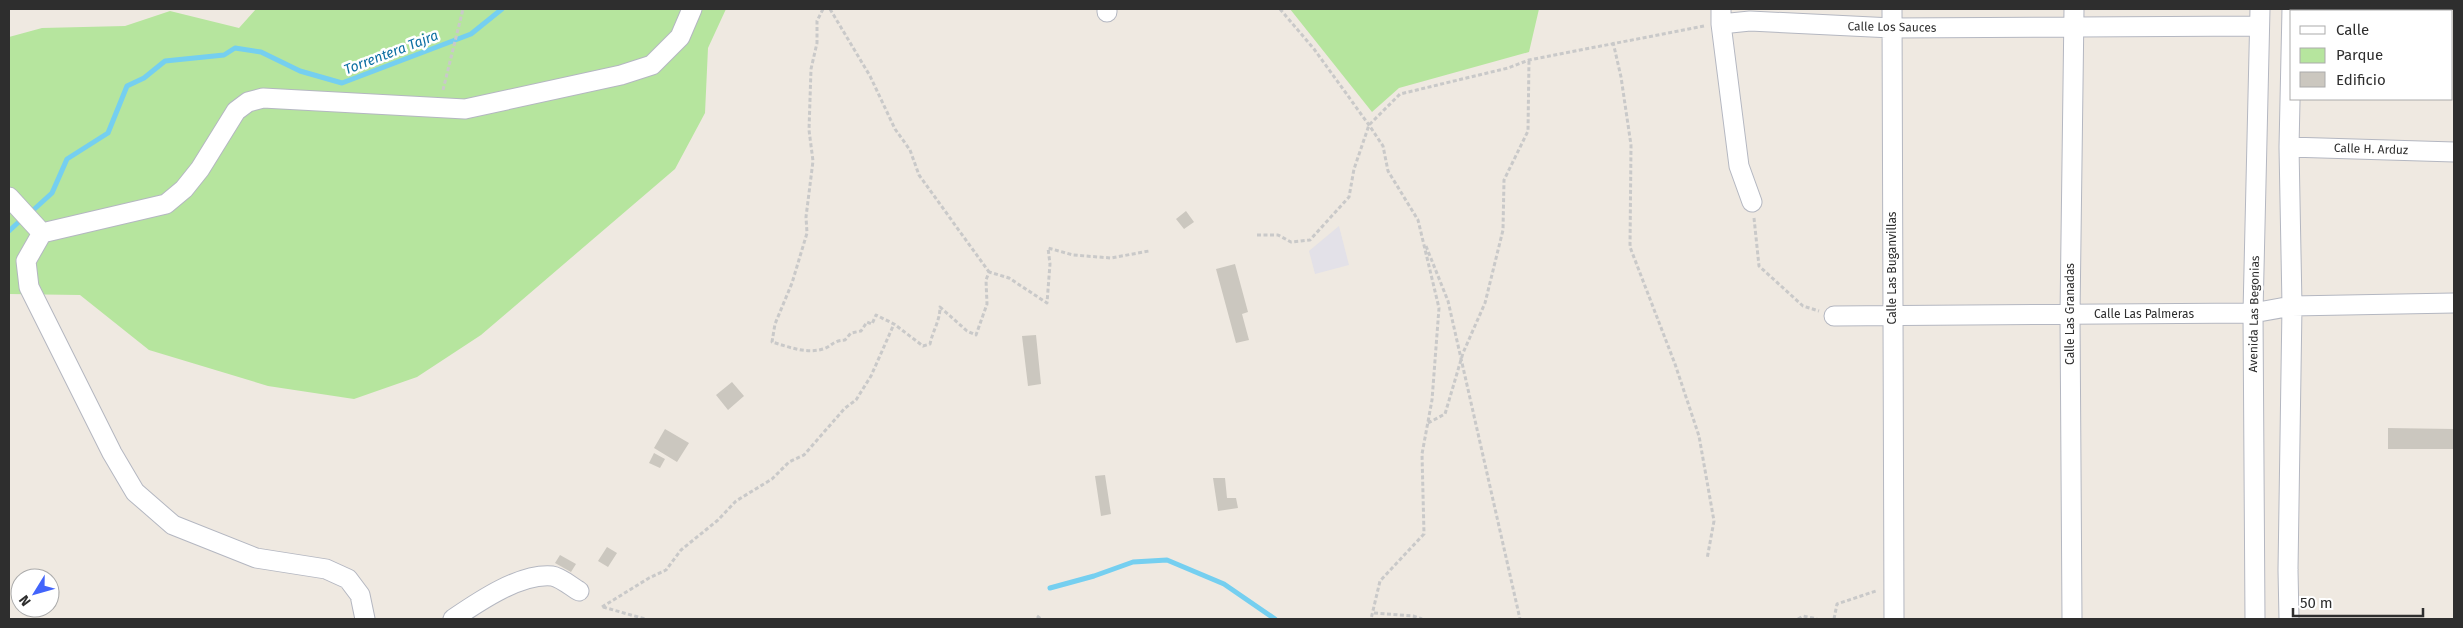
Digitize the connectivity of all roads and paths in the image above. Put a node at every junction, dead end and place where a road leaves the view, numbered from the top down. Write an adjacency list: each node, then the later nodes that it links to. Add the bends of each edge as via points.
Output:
1 (463, 9): 15 (path)
2 (692, 9): 15 (street, via 680,37 652,65 466,110)
3 (823, 9): 31 (path, via 817,21 817,42 811,69 809,130 813,161 807,233 792,284 775,324 772,342 805,352 845,340 851,333 861,331 867,322 872,324 876,315)
4 (830, 9): 24 (path, via 870,76 895,129 910,150 919,175)
5 (1280, 9): 16 (path, via 1314,49)
6 (1892, 9): 11 (street, Calle Las Buganvillas)
7 (1750, 15): 8 (street, Calle Los Sauces); 11 (street, Calle Los Sauces)
8 (1721, 16): 12 (path); 19 (street, via 1739,166)
9 (2074, 18): 10 (street, Calle Los Sauces); 11 (street, Calle Los Sauces); 29 (street, Calle Las Granadas)
10 (2259, 18): 27 (street, Avenida Las Begonias)
11 (1892, 28): 28 (street, Calle Las Buganvillas)
12 (1613, 42): 13 (path); 34 (path, via 1631,145 1630,247 1699,436 1714,520)
13 (1529, 60): 16 (path, via 1400,94); 32 (path, via 1528,131 1504,180 1504,230 1485,303)
14 (2290, 78): 17 (street)
15 (439, 109): 20 (street, via 262,98 248,102 236,111 190,182 166,204)
16 (1368, 124): 21 (path, via 1382,146 1388,171 1418,220); 22 (path, via 1349,197 1310,240 1291,242 1278,235)
17 (2288, 147): 18 (street, Calle H. Arduz); 26 (street)
18 (2454, 152)
19 (1752, 202): 30 (path, via 1759,266 1803,306)
20 (26, 215): 39 (street, via 29,287 112,453 135,492 174,525 256,558 326,569 348,580 360,596)
21 (1421, 234): 32 (path, via 1448,301); 33 (path, via 1439,308)
22 (1257, 235)
23 (1149, 251): 24 (path, via 1111,258 1073,255 1048,248 1047,303 1009,278)
24 (989, 272): 31 (path, via 987,304 976,335 940,307 940,319 930,344 923,346)
25 (2454, 303): 26 (street, Calle Las Palmeras)
26 (2292, 306): 27 (street, Calle Las Palmeras); 52 (street)
27 (2253, 313): 29 (street, Calle Las Palmeras); 51 (street, Avenida Las Begonias)
28 (1892, 314): 29 (street, Calle Las Palmeras); 30 (street, Calle Las Palmeras); 35 (street, Calle Las Buganvillas)
29 (2070, 315): 50 (street, Calle Las Granadas)
30 (1834, 316)
31 (894, 324): 41 (path, via 871,376 856,400 804,455 789,462 772,479 736,501 712,526 681,550 666,570 602,607)
32 (1462, 359): 33 (path, via 1445,414); 45 (path)
33 (1428, 423): 37 (path, via 1422,454 1424,534 1380,581)
34 (1707, 559)
35 (1894, 586): 48 (path, via 1837,604); 49 (street, Calle Las Buganvillas)
36 (579, 591): 40 (street, via 553,576 524,580 490,594)
37 (1374, 613): 43 (path); 44 (path)
38 (1036, 616): 42 (path)
39 (365, 619)
40 (452, 619)
41 (645, 619)
42 (1041, 619)
43 (1371, 619)
44 (1422, 619)
45 (1520, 619)
46 (1798, 619): 47 (path, via 1803,616)
47 (1817, 619)
48 (1834, 619)
49 (1894, 619)
50 (2072, 619)
51 (2255, 619)
52 (2289, 619)

